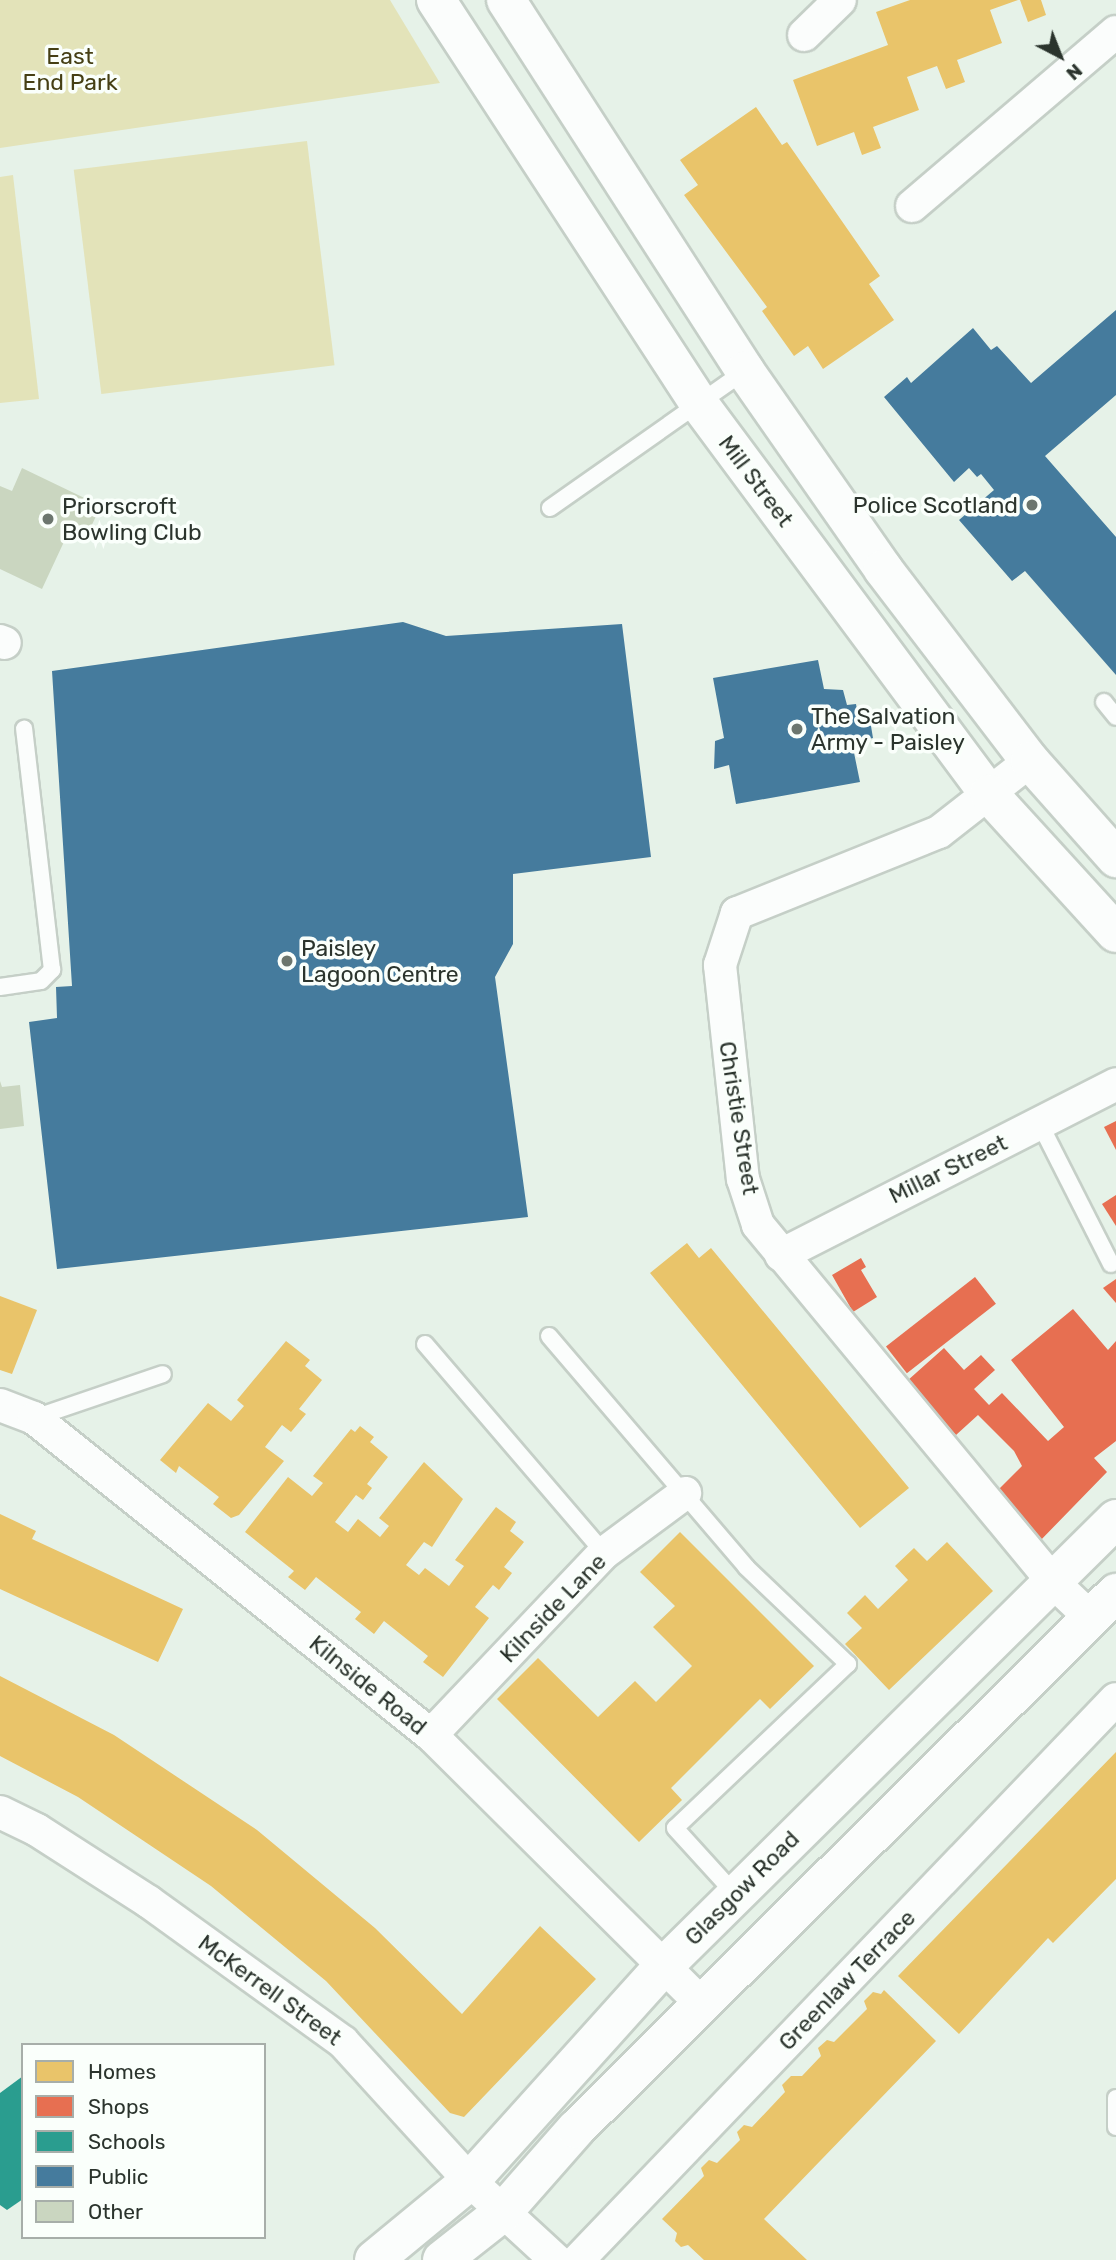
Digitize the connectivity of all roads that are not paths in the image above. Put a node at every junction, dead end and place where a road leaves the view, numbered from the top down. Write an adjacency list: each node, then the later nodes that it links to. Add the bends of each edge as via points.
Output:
1 (436, 0): 7 (main road, Mill Street)
2 (506, 0): 6 (main road)
3 (840, 0): 5 (street)
4 (1116, 32): 8 (street)
5 (804, 35)
6 (534, 42): 7 (main road); 9 (main road)
7 (485, 77): 10 (main road, Mill Street)
8 (912, 206)
9 (745, 371): 10 (lane); 15 (main road, via 883,569)
10 (700, 405): 11 (lane); 16 (main road, Mill Street)
11 (551, 508)
12 (1104, 702): 13 (lane)
13 (1116, 717)
14 (24, 729): 20 (lane, via 52,970 41,981)
15 (1030, 761): 16 (street, Christie Street); 17 (main road)
16 (989, 794): 18 (main road, Mill Street); 23 (street, Christie Street, via 939,832 737,913 720,965 730,1085 743,1178 758,1224)
17 (1112, 847)
18 (1105, 922): 19 (main road, Mill Street)
19 (1116, 955)
20 (0, 987)
21 (1116, 1084): 22 (street, Millar Street)
22 (1040, 1124): 23 (street, Millar Street); 24 (lane)
23 (781, 1255): 33 (street, Christie Street)
24 (1111, 1264)
25 (549, 1336): 30 (lane)
26 (425, 1344): 32 (lane)
27 (163, 1374): 29 (lane)
28 (0, 1405): 29 (street, Kilnside Road)
29 (34, 1418): 36 (street, Kilnside Road)
30 (685, 1493): 32 (street, Kilnside Lane); 38 (lane, via 746,1567 848,1664 675,1828)
31 (1116, 1519): 33 (main road, Glasgow Road)
32 (604, 1553): 36 (street, Kilnside Lane)
33 (1053, 1582): 34 (street, Christie Street); 38 (main road, Glasgow Road)
34 (1104, 1606): 40 (main road, via 937,1767)
35 (1116, 1699): 48 (street, Greenlaw Terrace)
36 (431, 1735): 39 (street, Kilnside Road)
37 (0, 1812): 43 (street, McKerrell Street, via 37,1830 149,1902 343,2042)
38 (734, 1894): 39 (main road, Glasgow Road)
39 (663, 1967): 40 (street, Kilnside Road); 43 (main road, Glasgow Road)
40 (703, 2005): 44 (main road, via 576,2129)
41 (1116, 2098): 42 (lane)
42 (1116, 2127)
43 (470, 2181): 44 (street, McKerrell Street); 45 (main road, Glasgow Road)
44 (503, 2212): 46 (main road); 47 (street, McKerrell Street)
45 (373, 2260)
46 (442, 2260)
47 (556, 2260)
48 (578, 2260)

